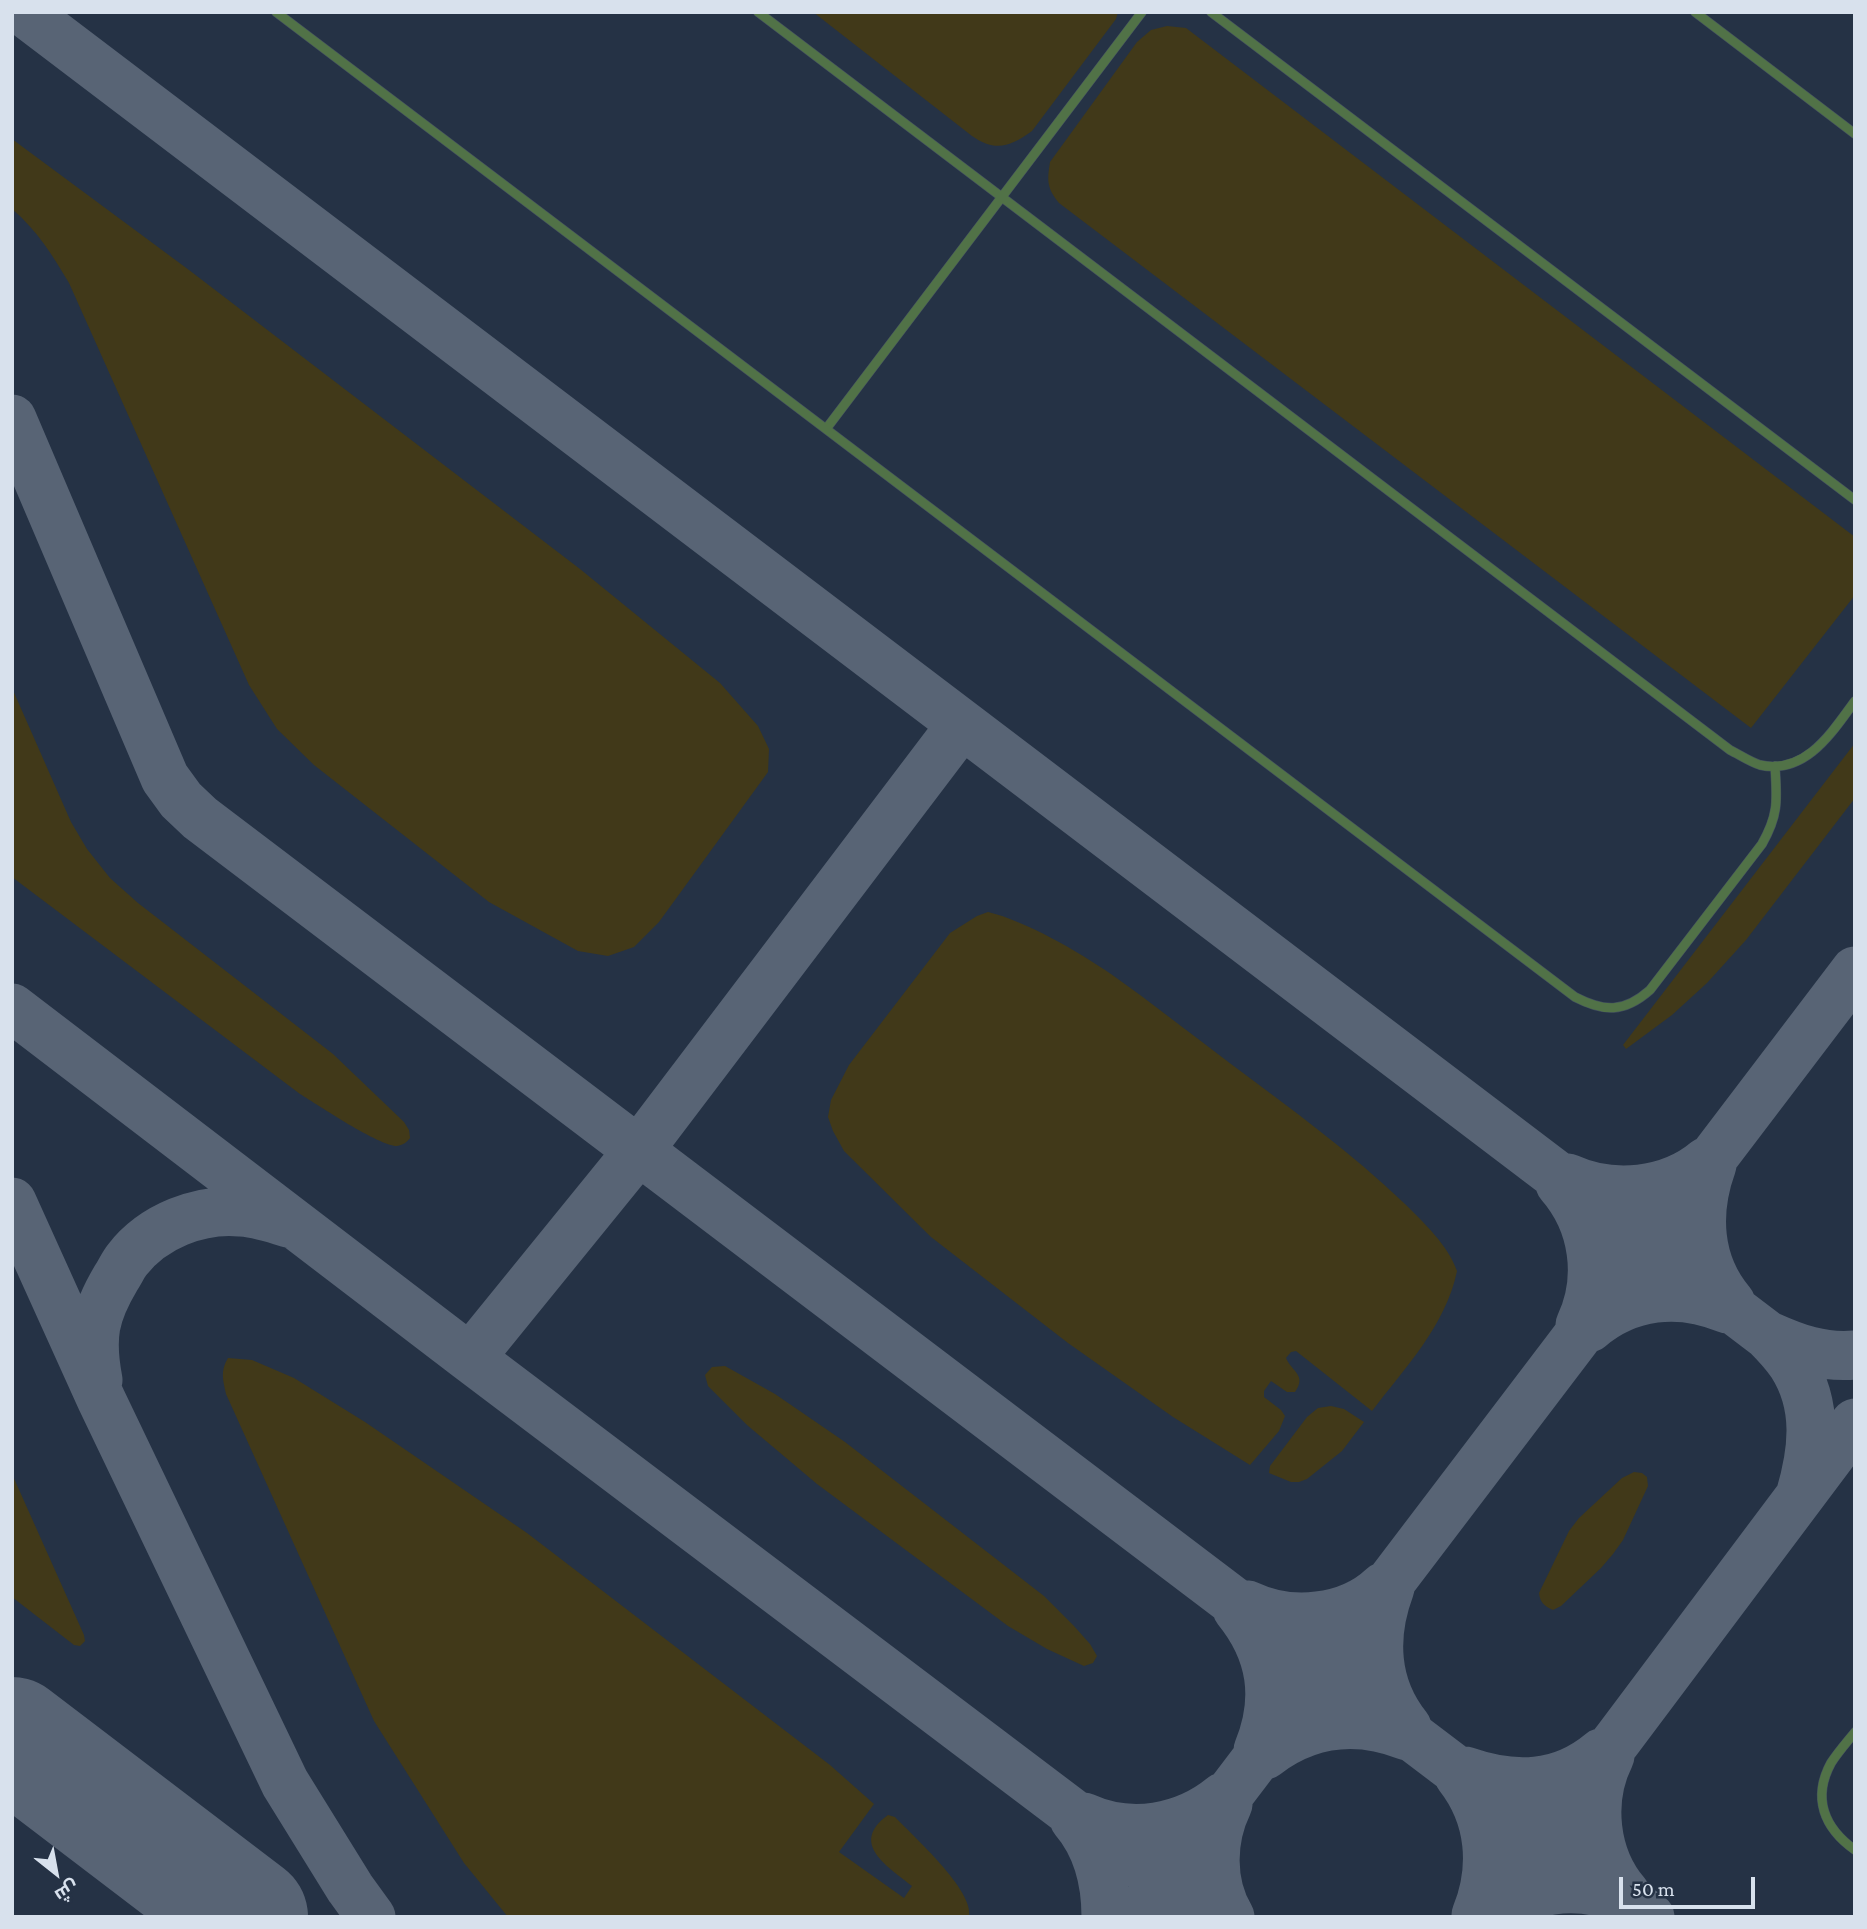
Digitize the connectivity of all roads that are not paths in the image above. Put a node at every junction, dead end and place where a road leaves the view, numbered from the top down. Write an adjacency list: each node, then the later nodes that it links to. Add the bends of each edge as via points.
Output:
1 (275, 12): 8 (lane)
2 (758, 12): 7 (lane)
3 (1142, 12): 7 (lane)
4 (1211, 12): 9 (lane)
5 (1695, 12): 6 (lane)
6 (1855, 134)
7 (1002, 197): 8 (lane); 11 (lane, via 1730,750)
8 (826, 429): 11 (lane, via 1594,1007 1625,1006 1650,990 1762,844 1777,808)
9 (1855, 500)
10 (1855, 701): 11 (lane, via 1812,753)
11 (1775, 766)
12 (1855, 1732): 13 (lane, via 1826,1775 1822,1799 1828,1823)
13 (1855, 1850)

